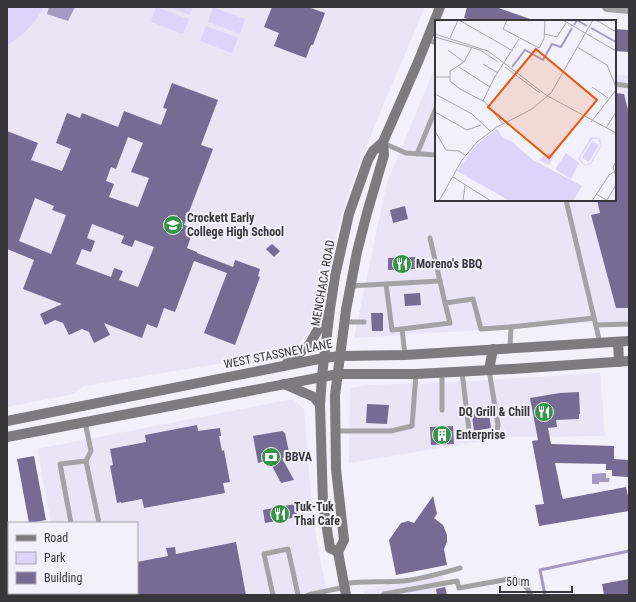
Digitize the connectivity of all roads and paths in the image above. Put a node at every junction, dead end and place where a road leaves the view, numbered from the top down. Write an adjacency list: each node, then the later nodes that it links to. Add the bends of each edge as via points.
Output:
1 (440, 7): 4 (main road, MENCHACA ROAD)
2 (607, 7): 3 (street)
3 (629, 9)
4 (437, 20)
5 (435, 26): 6 (main road, MENCHACA ROAD)
6 (431, 41): 10 (main road, MENCHACA ROAD, via 418,62)
7 (616, 84): 8 (lane)
8 (629, 86)
9 (435, 110): 11 (lane)
10 (383, 142): 11 (lane); 17 (main road, MENCHACA ROAD, via 384,155 362,231); 19 (main road, MENCHACA ROAD, via 368,160 349,214)
11 (417, 154): 12 (lane)
12 (435, 155)
13 (566, 201): 20 (lane)
14 (430, 238): 15 (lane)
15 (440, 281): 16 (lane); 18 (lane)
16 (386, 284): 17 (lane); 26 (lane, via 392,330)
17 (350, 286): 21 (main road, MENCHACA ROAD)
18 (445, 303): 25 (lane, via 473,299 481,328); 26 (lane, via 450,323)
19 (330, 308): 34 (main road, MENCHACA ROAD); 36 (main road, via 308,345)
20 (594, 318): 24 (lane); 25 (lane)
21 (344, 322): 22 (lane); 33 (main road, MENCHACA ROAD)
22 (364, 322)
23 (629, 324): 24 (lane)
24 (596, 325): 29 (lane)
25 (511, 327): 30 (lane)
26 (402, 329): 32 (lane)
27 (629, 341): 28 (main road, WEST STASSNEY LANE)
28 (618, 342): 29 (main road, WEST STASSNEY LANE); 35 (main road)
29 (600, 343): 30 (main road, WEST STASSNEY LANE)
30 (510, 348): 31 (main road, WEST STASSNEY LANE)
31 (493, 349): 32 (main road, WEST STASSNEY LANE); 37 (main road)
32 (405, 355): 33 (main road, WEST STASSNEY LANE)
33 (340, 356): 34 (main road, WEST STASSNEY LANE); 40 (main road, MENCHACA ROAD)
34 (324, 358): 36 (main road, WEST STASSNEY LANE); 42 (main road, MENCHACA ROAD)
35 (624, 362): 37 (main road)
36 (283, 366): 45 (main road, WEST STASSNEY LANE)
37 (489, 370): 38 (main road); 38 (lane, via 498,426 494,433 473,437 469,430)
38 (462, 372): 39 (main road)
39 (442, 373): 41 (main road); 46 (lane)
40 (338, 374): 41 (main road); 42 (main road); 49 (main road, MENCHACA ROAD)
41 (416, 374): 49 (lane, via 412,426 391,431)
42 (322, 376): 43 (main road); 44 (main road, MENCHACA ROAD)
43 (284, 384): 44 (main road, via 314,397); 48 (main road)
44 (320, 405): 54 (main road, MENCHACA ROAD, via 323,504 330,548)
45 (86, 406): 47 (main road, WEST STASSNEY LANE); 48 (main road)
46 (442, 410)
47 (7, 421)
48 (85, 422): 50 (main road); 51 (lane, via 91,451)
49 (335, 431): 54 (main road, MENCHACA ROAD, via 336,469 344,540)
50 (7, 437)
51 (86, 461): 52 (lane, via 60,464); 53 (lane)
52 (71, 522)
53 (98, 522)
54 (338, 552): 56 (main road, MENCHACA ROAD)
55 (460, 568): 56 (lane, via 405,580 361,581)
56 (345, 589): 59 (lane)
57 (273, 595): 58 (lane, via 264,554 288,549)
58 (298, 595)
59 (308, 595)
60 (383, 595): 61 (lane, via 457,581 459,588 515,578)
61 (531, 595)

